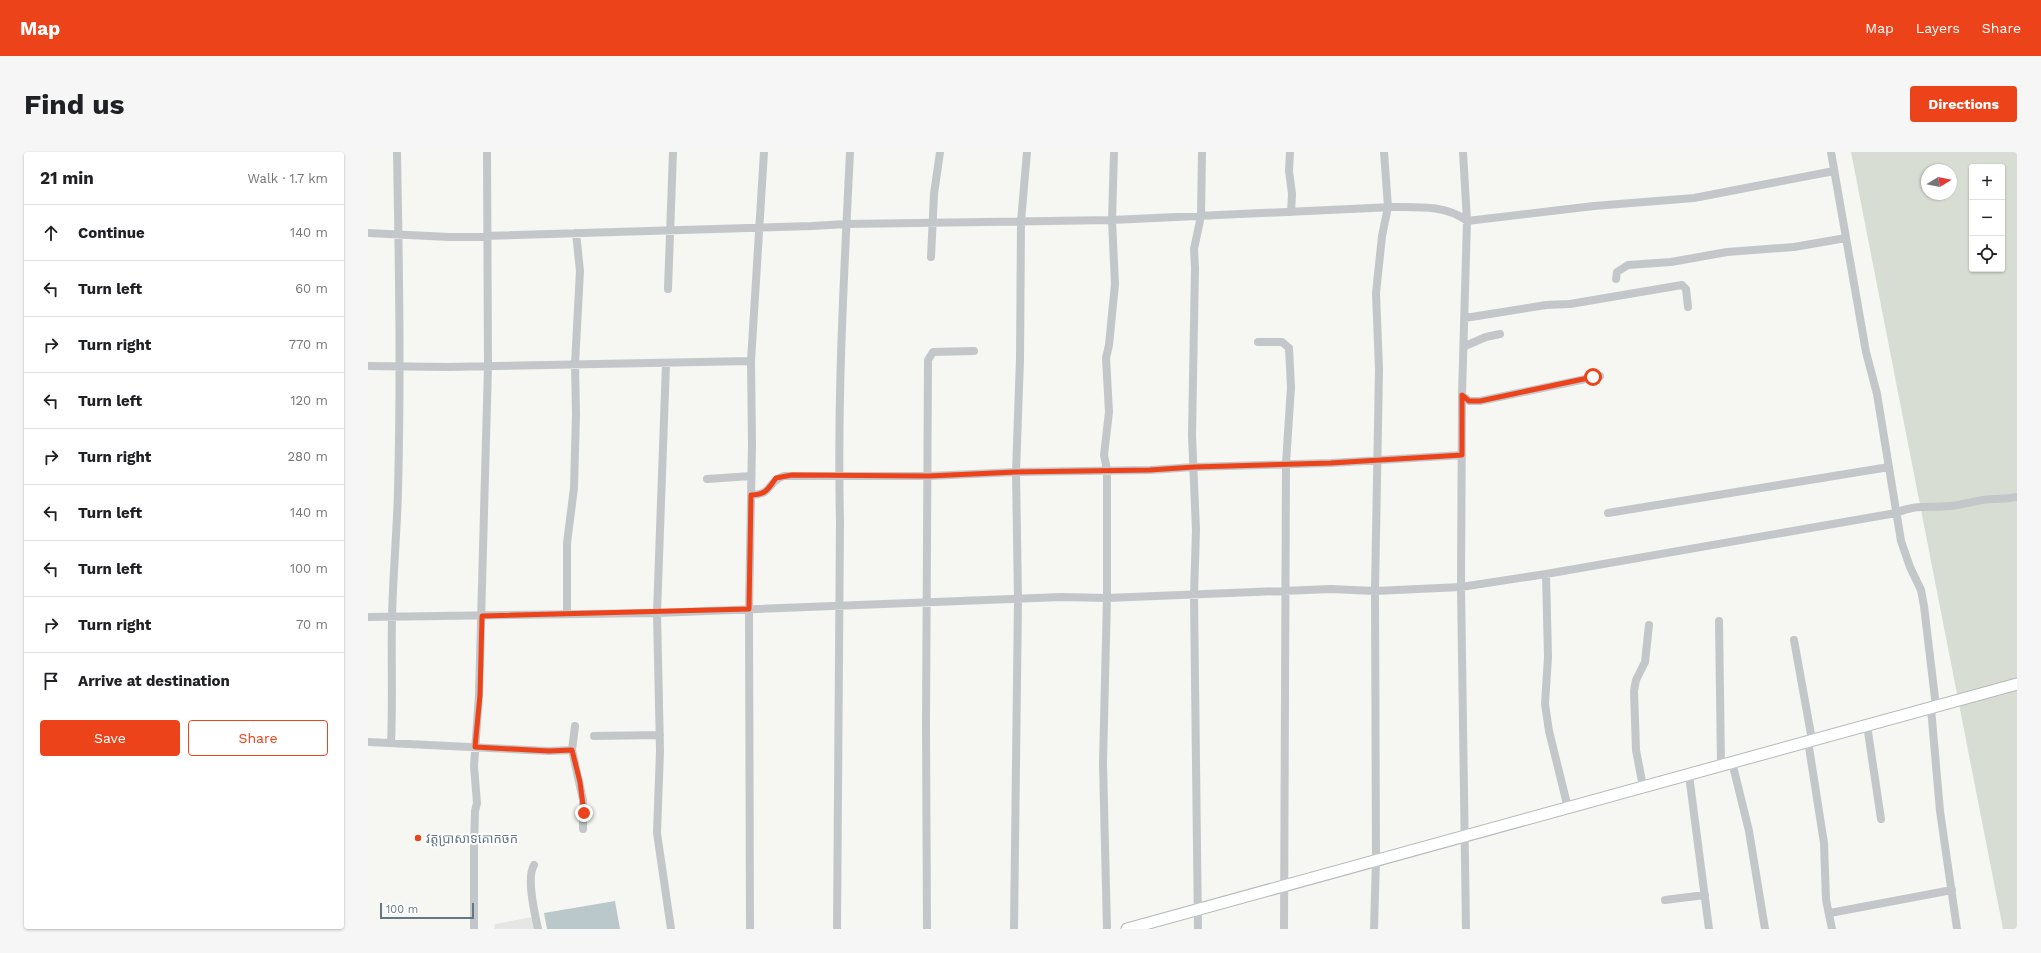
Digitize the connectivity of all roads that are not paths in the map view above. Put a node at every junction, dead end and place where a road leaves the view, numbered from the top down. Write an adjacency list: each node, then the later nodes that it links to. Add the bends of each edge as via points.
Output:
1 (397, 152): 27 (street)
2 (487, 152): 28 (street)
3 (673, 152): 24 (street)
4 (764, 152): 23 (street)
5 (850, 152): 22 (street)
6 (940, 152): 21 (street)
7 (1027, 152): 20 (street)
8 (1114, 152): 18 (street)
9 (1202, 152): 17 (street)
10 (1290, 152): 16 (street)
11 (1384, 152): 15 (street)
12 (1463, 152): 19 (street)
13 (1831, 152): 14 (street)
14 (1834, 171): 19 (street, via 1694,198 1594,206); 29 (street)
15 (1388, 207): 16 (street); 19 (street, via 1423,207 1455,214); 48 (street, via 1376,293 1379,369)
16 (1291, 212): 17 (street)
17 (1201, 216): 18 (street); 50 (street, via 1194,249)
18 (1112, 220): 20 (street); 52 (street, via 1115,284 1106,358 1109,412 1104,455)
19 (1467, 221): 34 (street)
20 (1021, 222): 21 (street); 53 (street)
21 (932, 223): 22 (street); 30 (street)
22 (847, 224): 23 (street); 55 (street)
23 (760, 226): 24 (street); 39 (street)
24 (671, 230): 26 (street); 32 (street)
25 (368, 233): 27 (street)
26 (576, 233): 28 (street); 40 (street, via 580,271)
27 (399, 234): 28 (street, via 421,237); 43 (street)
28 (487, 235): 44 (street)
29 (1846, 238): 31 (street, via 1794,247 1727,252 1671,262 1628,265 1617,272); 51 (street)
30 (931, 257)
31 (1616, 280)
32 (668, 289)
33 (1688, 307): 34 (street, via 1686,289 1682,285)
34 (1465, 318): 37 (street)
35 (1500, 334): 37 (street)
36 (1258, 342): 49 (street, via 1282,342 1289,348 1291,388)
37 (1465, 346): 46 (street)
38 (974, 351): 56 (street, via 933,352 928,360)
39 (751, 360): 41 (street); 54 (street)
40 (576, 364): 41 (street); 44 (street); 73 (street, via 574,488 567,543)
41 (666, 364): 72 (street)
42 (368, 366): 43 (street)
43 (400, 366): 44 (street); 76 (street, via 398,492)
44 (488, 366): 74 (street)
45 (1600, 376): 46 (street, via 1480,401 1469,401)
46 (1462, 395): 47 (street)
47 (1462, 455): 48 (street); 63 (street)
48 (1377, 460): 49 (street); 64 (street)
49 (1286, 463): 50 (street); 65 (street)
50 (1194, 467): 52 (street); 66 (street)
51 (1889, 468): 60 (street); 61 (street)
52 (1107, 470): 53 (street); 67 (street)
53 (1016, 472): 56 (street); 68 (street)
54 (752, 476): 57 (street); 58 (street)
55 (839, 476): 56 (street); 58 (street, via 784,476 776,478 767,492); 70 (street)
56 (929, 476): 69 (street)
57 (707, 479)
58 (751, 495): 71 (street)
59 (2017, 497): 61 (street, via 1955,506 1918,506)
60 (1608, 513)
61 (1896, 513): 62 (street); 81 (street, via 1901,541 1921,590)
62 (1546, 574): 63 (street); 95 (street, via 1548,657 1545,704)
63 (1461, 587): 64 (street); 98 (street)
64 (1375, 591): 65 (street, via 1331,589); 99 (street)
65 (1285, 592): 66 (street); 101 (street)
66 (1194, 595): 67 (street); 105 (street)
67 (1107, 598): 68 (street); 114 (street, via 1103,763)
68 (1018, 599): 69 (street); 113 (street)
69 (928, 603): 70 (street); 112 (street)
70 (839, 606): 71 (street); 111 (street)
71 (749, 609): 72 (street); 110 (street)
72 (657, 613): 73 (street); 84 (street)
73 (567, 614): 74 (street)
74 (482, 616): 76 (street); 89 (street, via 480,695)
75 (368, 617): 76 (street)
76 (392, 617): 88 (street)
77 (1719, 620): 92 (street)
78 (1649, 625): 94 (street, via 1645,662 1636,680 1634,691 1636,750)
79 (1794, 640): 86 (street)
80 (2017, 684): 81 (street)
81 (1933, 707): 82 (street); 102 (street, via 1940,811)
82 (1867, 725): 86 (street); 96 (street)
83 (575, 726): 90 (street)
84 (660, 735): 85 (street); 109 (street, via 657,833)
85 (594, 736)
86 (1810, 741): 91 (street); 106 (street, via 1824,843 1824,883)
87 (368, 742): 88 (street)
88 (391, 743): 89 (street)
89 (475, 747): 90 (street); 107 (street, via 477,803)
90 (572, 750): 97 (street, via 583,800)
91 (1732, 762): 92 (street); 121 (street, via 1749,831)
92 (1720, 765): 93 (street)
93 (1689, 775): 94 (street); 103 (street)
94 (1643, 787): 95 (street)
95 (1568, 808): 98 (street)
96 (1881, 819)
97 (583, 829)
98 (1465, 836): 99 (street); 119 (street)
99 (1376, 860): 101 (street); 118 (street)
100 (534, 865): 108 (street, via 531,883)
101 (1283, 886): 105 (street); 117 (street)
102 (1952, 890): 106 (street); 123 (street)
103 (1705, 895): 104 (street); 120 (street)
104 (1665, 900)
105 (1198, 909): 115 (street); 116 (street)
106 (1830, 913): 122 (street)
107 (474, 929)
108 (538, 929)
109 (671, 929)
110 (750, 929)
111 (837, 929)
112 (927, 929)
113 (1014, 929)
114 (1107, 929)
115 (1127, 929)
116 (1198, 929)
117 (1284, 929)
118 (1374, 929)
119 (1466, 929)
120 (1709, 929)
121 (1765, 929)
122 (1832, 929)
123 (1957, 929)

